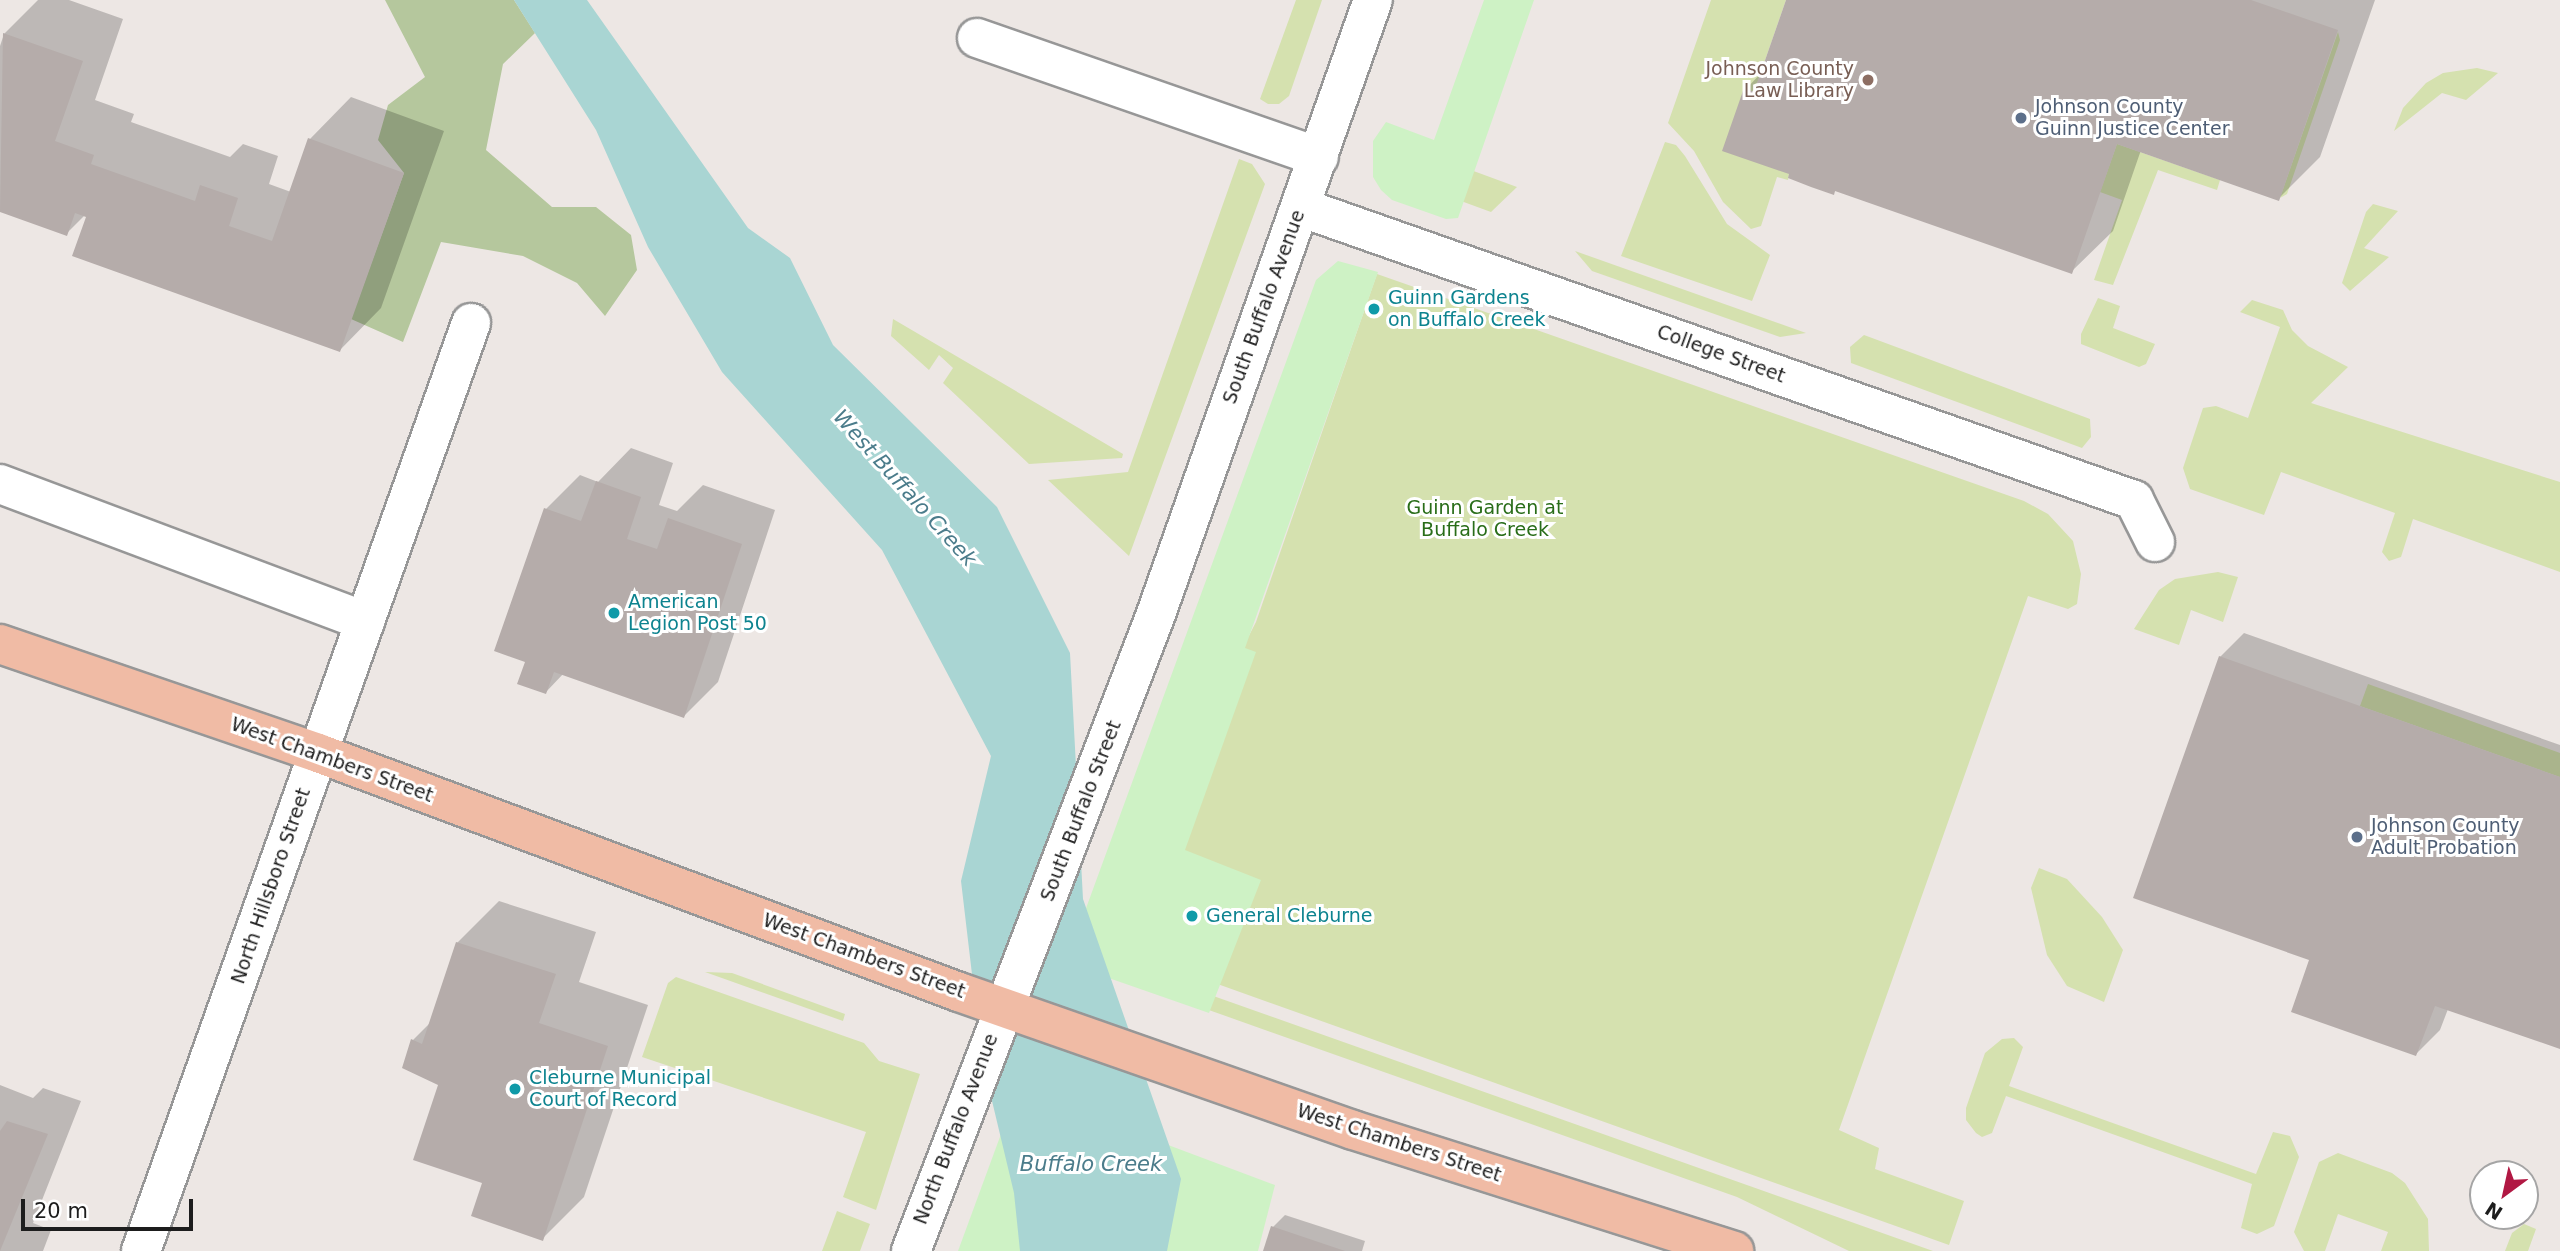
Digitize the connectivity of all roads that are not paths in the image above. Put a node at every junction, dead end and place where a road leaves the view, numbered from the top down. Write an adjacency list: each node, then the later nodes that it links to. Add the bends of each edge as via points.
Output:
1 (1373, 0): 3 (street, South Buffalo Avenue)
2 (977, 38): 3 (street)
3 (1319, 157): 4 (street, South Buffalo Avenue)
4 (1300, 206): 7 (street, College Street, via 2139,505); 8 (street, South Buffalo Avenue)
5 (471, 323): 9 (street, North Hillsboro Street)
6 (0, 484): 9 (street)
7 (2155, 542)
8 (1156, 614): 12 (street, South Buffalo Street)
9 (365, 621): 11 (street, North Hillsboro Street)
10 (0, 644): 11 (main road, West Chambers Street)
11 (318, 752): 12 (main road, West Chambers Street); 13 (street, North Hillsboro Street)
12 (1003, 1007): 14 (street, North Buffalo Avenue); 15 (main road, West Chambers Street, via 1353,1130)
13 (141, 1251)
14 (911, 1251)
15 (1734, 1251)

